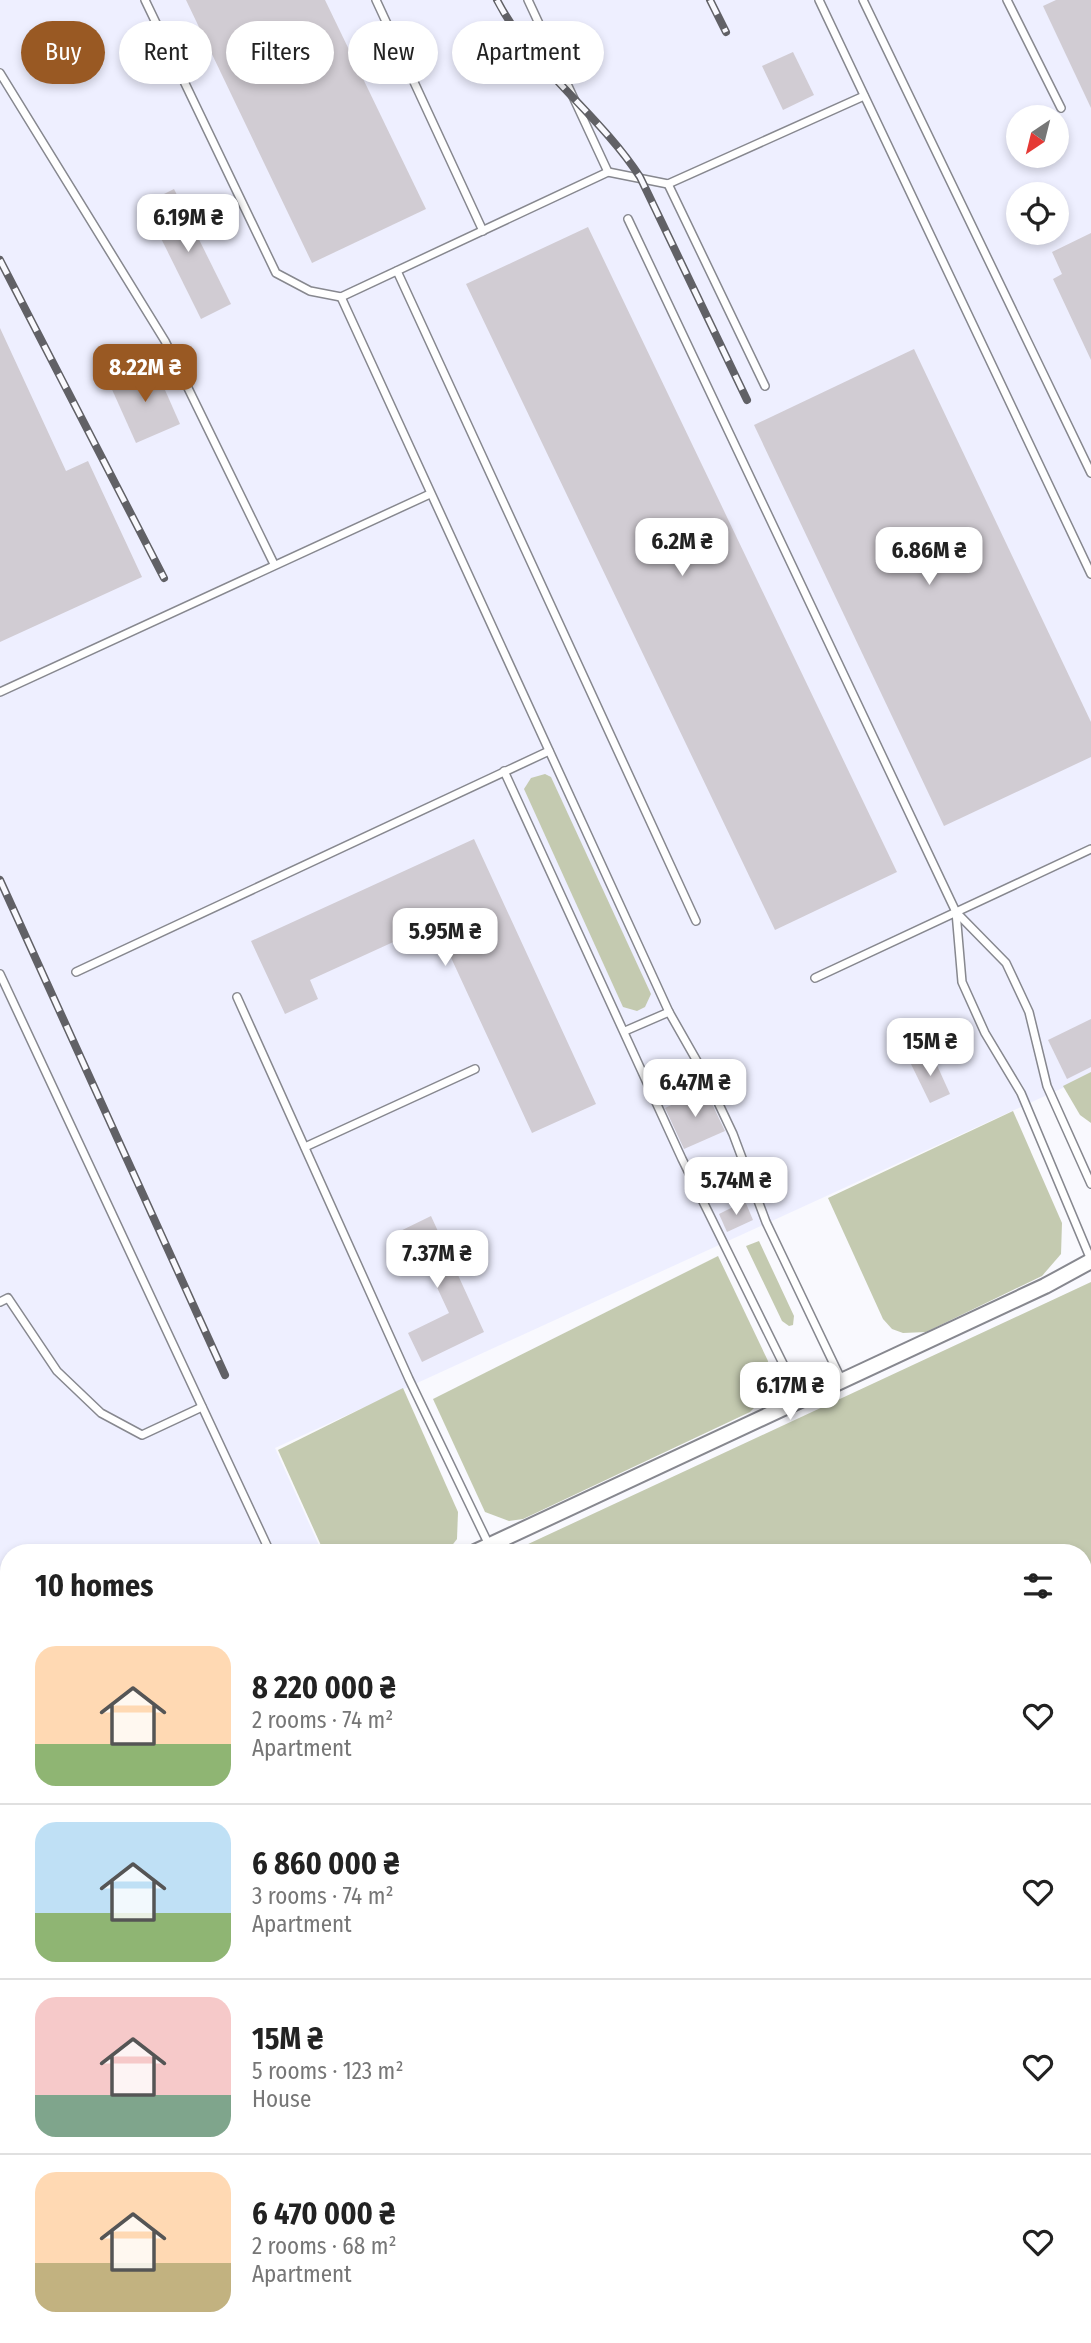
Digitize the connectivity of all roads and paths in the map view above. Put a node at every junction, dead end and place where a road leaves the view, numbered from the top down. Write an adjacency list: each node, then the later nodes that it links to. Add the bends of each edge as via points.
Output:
1 (145, 0): 15 (lane, via 276,273 310,291)
2 (376, 0): 13 (lane)
3 (528, 0): 10 (lane)
4 (819, 0): 8 (lane)
5 (863, 0): 17 (lane)
6 (1007, 0): 9 (lane)
7 (0, 73): 19 (lane, via 165,341)
8 (864, 96): 11 (lane); 20 (lane)
9 (1060, 105)
10 (608, 172): 11 (lane); 13 (lane)
11 (667, 184): 16 (lane)
12 (628, 219): 25 (lane)
13 (482, 231): 14 (lane)
14 (397, 271): 15 (lane); 26 (lane)
15 (341, 297): 18 (lane)
16 (765, 387)
17 (1091, 473)
18 (430, 494): 19 (lane); 22 (lane)
19 (274, 564): 21 (lane)
20 (1091, 574)
21 (0, 692)
22 (549, 751): 23 (lane); 31 (lane)
23 (504, 771): 27 (lane); 32 (lane)
24 (1091, 849): 25 (lane)
25 (956, 912): 29 (lane); 35 (lane, via 1006,964 1029,1012 1047,1086); 36 (lane, via 962,982 985,1033 1021,1093)
26 (696, 921)
27 (76, 972)
28 (0, 974): 40 (lane)
29 (815, 978)
30 (237, 997): 34 (lane)
31 (669, 1012): 32 (lane); 38 (lane, via 733,1133 766,1222)
32 (625, 1031): 39 (lane)
33 (475, 1069): 34 (lane)
34 (305, 1147): 42 (lane)
35 (1091, 1184)
36 (1091, 1261): 38 (street)
37 (0, 1302): 40 (lane, via 8,1298 57,1371 101,1413 142,1435)
38 (841, 1379): 39 (street)
39 (800, 1398): 43 (street)
40 (202, 1407): 41 (lane)
41 (266, 1544)
42 (489, 1544)
43 (491, 1544)

